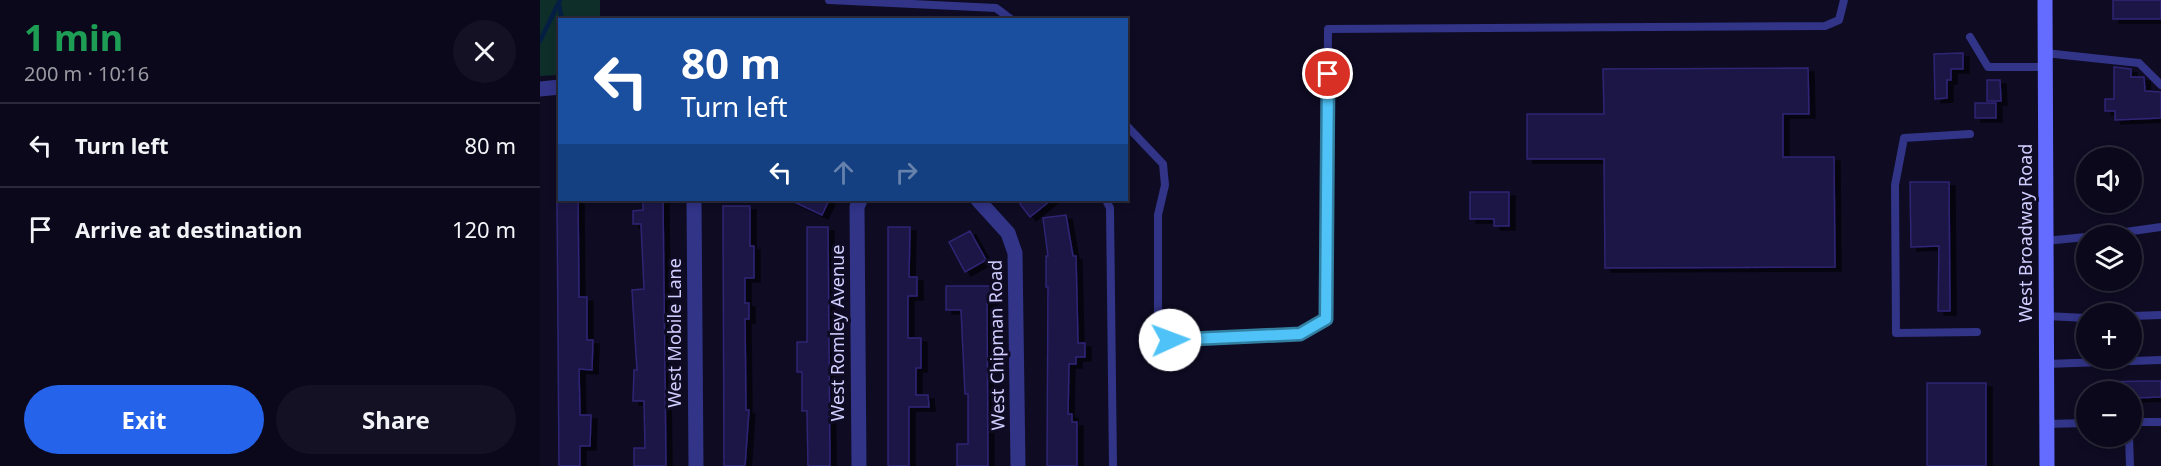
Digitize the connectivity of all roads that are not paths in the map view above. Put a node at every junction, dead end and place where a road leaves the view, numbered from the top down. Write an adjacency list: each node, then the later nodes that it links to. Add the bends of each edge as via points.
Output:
1 (830, 0): 4 (lane, via 996,8)
2 (1844, 0): 10 (lane, via 1839,20 1825,26 1328,29 1326,319 1300,334 1170,340 1158,328 1158,215 1165,185 1163,164)
3 (2045, 0): 6 (main road, West Broadway Road)
4 (1009, 18)
5 (1970, 37): 6 (lane, via 1988,67)
6 (2045, 60): 7 (lane, via 2139,63); 19 (main road, West Broadway Road)
7 (2161, 85)
8 (558, 87): 9 (street)
9 (540, 89)
10 (1128, 127)
11 (1970, 134): 24 (lane, via 1904,138 1895,185 1896,333)
12 (694, 201): 32 (street, West Mobile Lane)
13 (860, 201): 33 (street, West Romley Avenue)
14 (979, 201): 34 (street, West Chipman Road, via 1008,233 1015,254)
15 (1106, 201): 35 (lane, via 1110,208)
16 (2161, 226): 17 (lane)
17 (2142, 229)
18 (2076, 238): 19 (lane)
19 (2045, 241): 21 (main road, West Broadway Road)
20 (2161, 315): 22 (lane)
21 (2046, 316): 23 (lane); 26 (main road, West Broadway Road)
22 (2142, 316)
23 (2076, 318)
24 (1977, 332)
25 (2161, 360): 26 (lane)
26 (2046, 364): 30 (main road, West Broadway Road)
27 (2142, 422): 28 (lane)
28 (2161, 422)
29 (2076, 423): 30 (lane)
30 (2047, 424): 36 (main road, West Broadway Road)
31 (2129, 447): 37 (lane)
32 (696, 466)
33 (859, 466)
34 (1018, 466)
35 (1113, 466)
36 (2047, 466)
37 (2130, 466)

